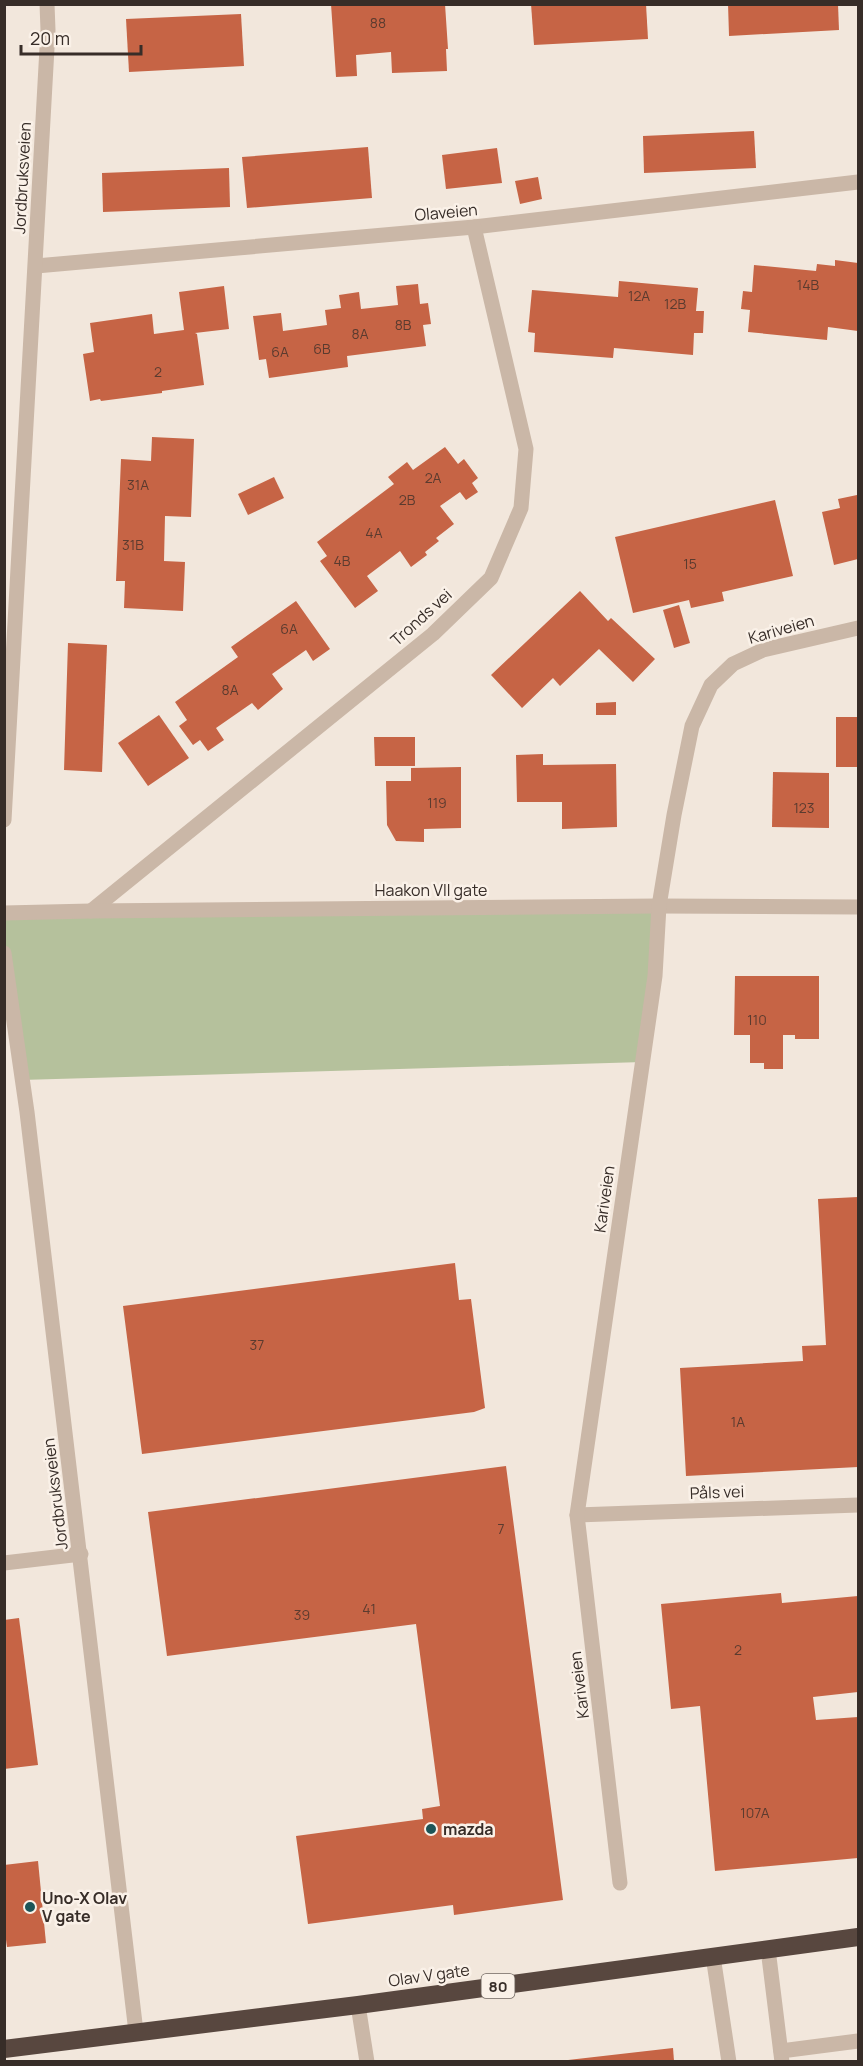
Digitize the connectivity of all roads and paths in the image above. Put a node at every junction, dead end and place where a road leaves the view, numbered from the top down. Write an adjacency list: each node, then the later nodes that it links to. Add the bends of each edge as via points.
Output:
1 (46, 4): 4 (street, Jordbruksveien)
2 (858, 182): 3 (street, Olaveien)
3 (474, 227): 4 (street, Olaveien); 9 (street, Tronds vei, via 526,449 521,508 491,578 433,633)
4 (36, 266): 6 (street, Jordbruksveien)
5 (858, 628): 7 (street, Kariveien, via 764,650 733,664 711,685 692,726)
6 (4, 820)
7 (659, 906): 8 (street, Haakon VII gate); 9 (street, Haakon VII gate); 13 (street, Kariveien, via 655,976)
8 (858, 907)
9 (92, 911): 10 (street, Haakon VII gate)
10 (4, 913)
11 (4, 953): 14 (street, Jordbruksveien)
12 (858, 1505): 13 (street, Påls vei)
13 (577, 1515): 16 (street, Kariveien)
14 (81, 1554): 15 (street); 21 (street, Jordbruksveien)
15 (4, 1563)
16 (620, 1883)
17 (858, 1937): 18 (highway, Olav V gate / 80)
18 (768, 1949): 19 (highway, Olav V gate / 80); 24 (street)
19 (713, 1956): 20 (highway, Olav V gate / 80); 26 (street)
20 (358, 2005): 21 (highway, Olav V gate / 80); 25 (street)
21 (136, 2032): 23 (highway, Olav V gate / 80)
22 (858, 2041): 24 (street)
23 (4, 2049)
24 (782, 2056)
25 (367, 2061)
26 (729, 2061)

